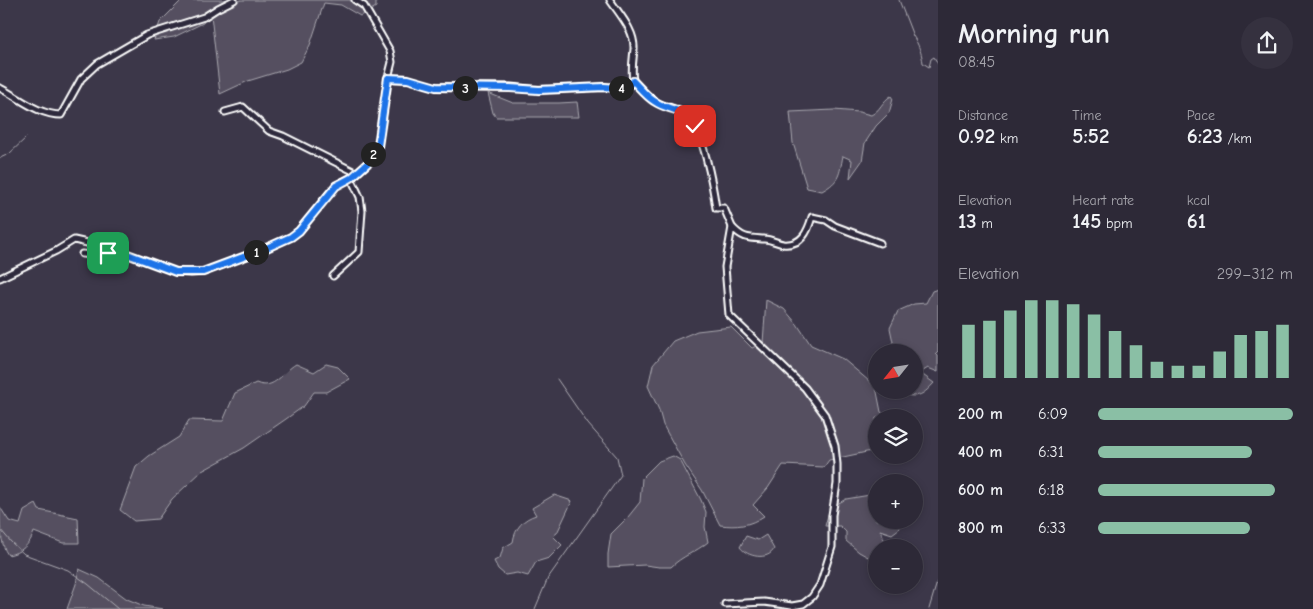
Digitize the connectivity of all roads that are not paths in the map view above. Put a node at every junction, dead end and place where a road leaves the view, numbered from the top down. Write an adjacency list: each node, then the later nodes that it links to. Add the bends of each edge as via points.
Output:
1 (234, 0): 6 (street, via 204,18 147,35 97,64 81,79 61,116 28,106)
2 (355, 0): 4 (street, via 364,6 390,51 392,62)
3 (610, 0): 5 (street, via 631,31)
4 (388, 78): 5 (street, via 408,79 436,87 539,90 618,88); 8 (street, via 378,146 370,161)
5 (633, 81): 10 (street, via 655,102 689,117 695,126 711,178 716,208 724,208)
6 (0, 88)
7 (225, 112): 8 (street, via 243,107 269,131)
8 (356, 174): 9 (street)
9 (351, 178): 12 (street, via 336,186 291,237 203,272 176,272); 14 (street, via 360,197 362,211 359,252)
10 (732, 227): 11 (street, via 747,238 794,243 807,234 812,217); 16 (street, via 725,267 729,316 804,388 825,415 835,446 837,477 832,547 820,585 812,597 803,604 792,606 764,602)
11 (880, 242)
12 (119, 251): 13 (street); 15 (street, via 74,240)
13 (82, 254)
14 (333, 276)
15 (0, 278)
16 (725, 604)

